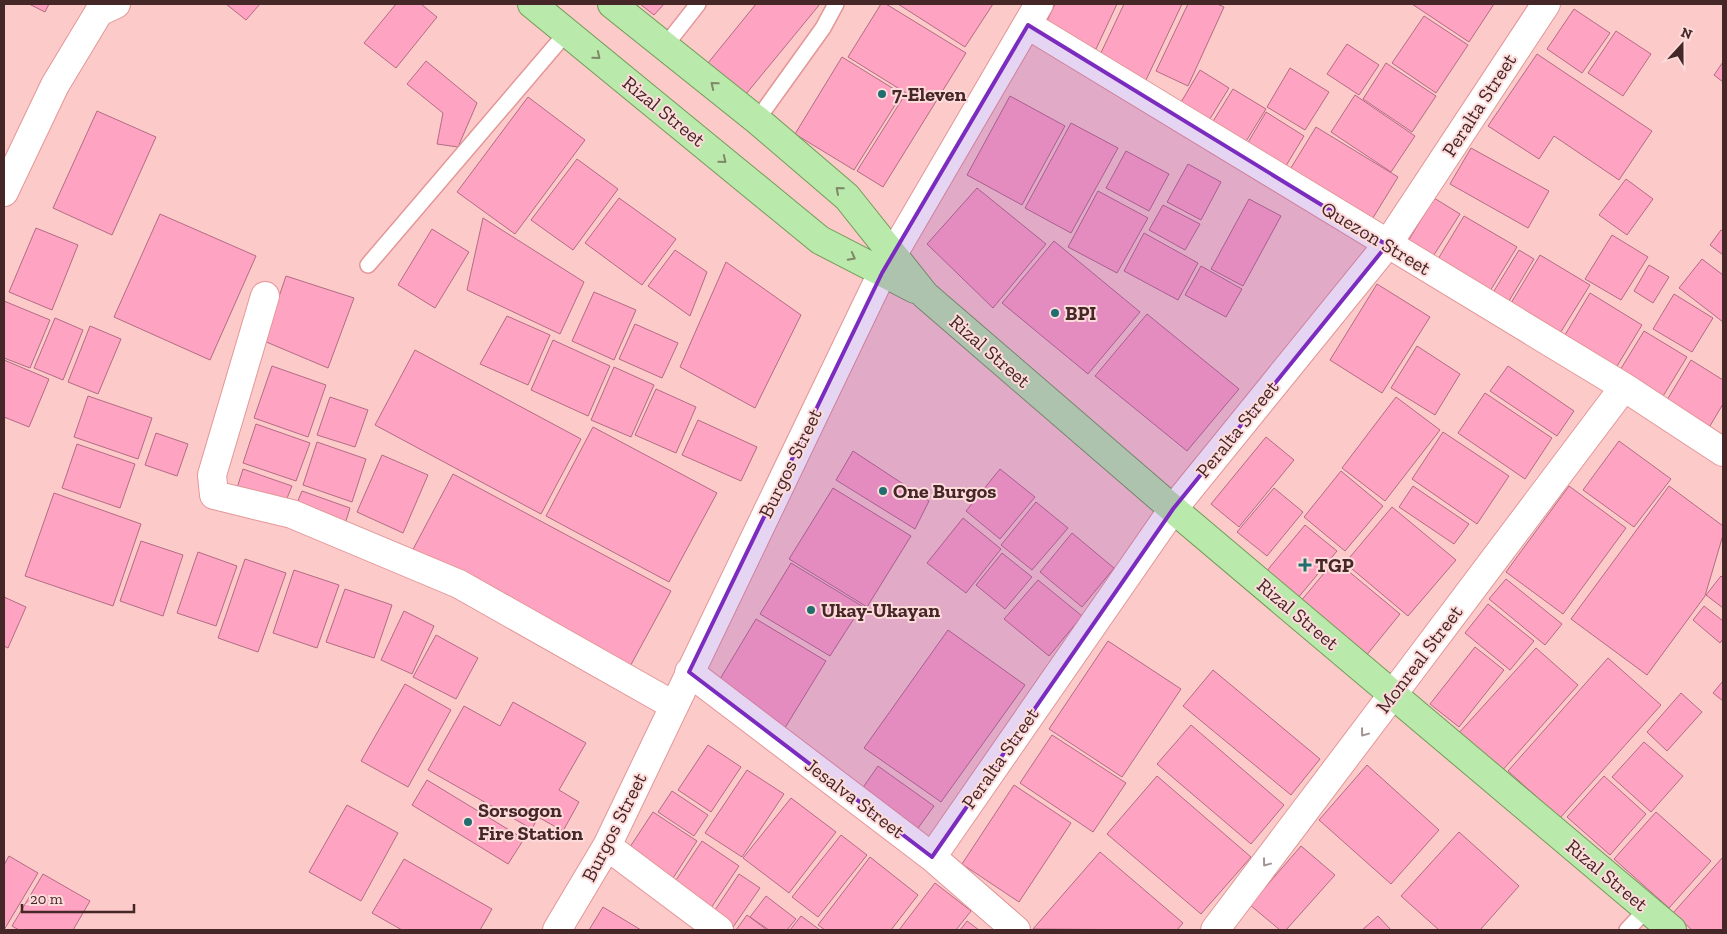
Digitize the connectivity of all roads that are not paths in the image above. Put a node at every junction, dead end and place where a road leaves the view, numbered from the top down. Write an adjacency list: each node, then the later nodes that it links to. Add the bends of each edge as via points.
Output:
1 (116, 4): 11 (street, via 99,12 55,85)
2 (532, 4): 8 (main road, Rizal Street)
3 (612, 4): 9 (main road, Rizal Street)
4 (698, 4): 9 (lane)
5 (836, 4): 10 (lane, via 823,28)
6 (1546, 4): 12 (street, Peralta Street)
7 (1034, 14): 12 (street, Quezon Street); 13 (street, Burgos Street)
8 (567, 32): 13 (main road, Rizal Street, one-way to 13, via 820,240); 14 (lane)
9 (665, 46): 10 (main road, Rizal Street, one-way to 9)
10 (757, 120): 13 (main road, Rizal Street, one-way to 10, via 847,197)
11 (4, 192)
12 (1387, 245): 16 (street, Quezon Street); 18 (street, Peralta Street)
13 (888, 264): 18 (main road, Rizal Street); 19 (street, Burgos Street)
14 (368, 265)
15 (265, 296): 21 (street, via 212,475 214,495 292,514 459,584)
16 (1624, 387): 17 (street, Quezon Street); 20 (street, Monreal Street)
17 (1723, 452)
18 (1173, 508): 20 (main road, Rizal Street); 23 (street, Peralta Street)
19 (690, 672): 21 (street, Burgos Street); 23 (street, Jesalva Street)
20 (1393, 694): 24 (main road, Rizal Street); 28 (street, Monreal Street, one-way to 28)
21 (673, 705): 22 (street, Burgos Street)
22 (607, 846): 25 (street, Burgos Street); 26 (street)
23 (932, 857): 27 (street, Jesalva Street)
24 (1647, 909): 29 (lane); 30 (main road, Rizal Street)
25 (558, 930)
26 (719, 930)
27 (1016, 930)
28 (1215, 930)
29 (1627, 930)
30 (1672, 930)

